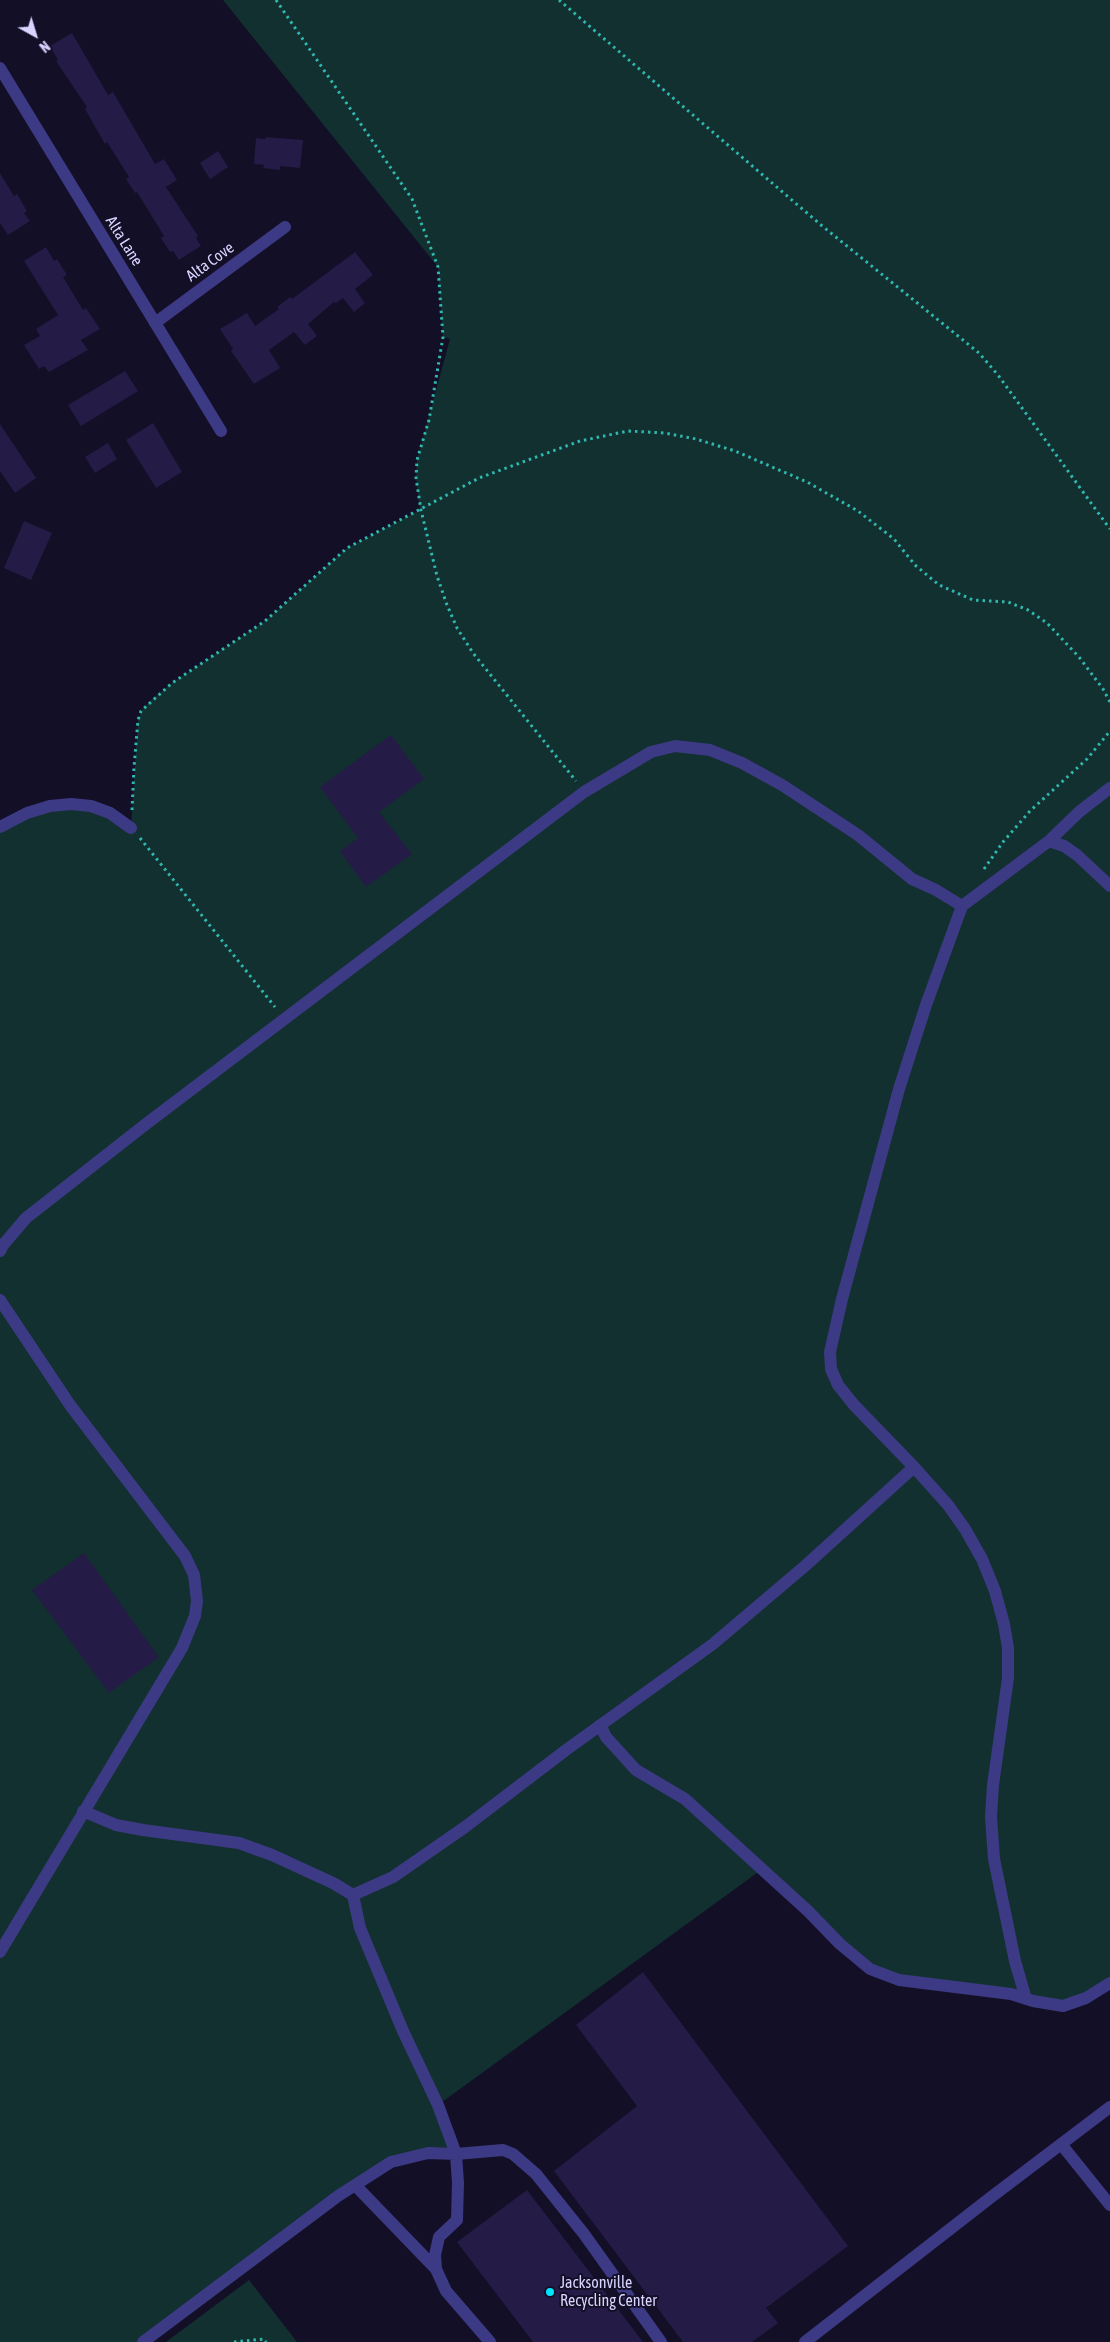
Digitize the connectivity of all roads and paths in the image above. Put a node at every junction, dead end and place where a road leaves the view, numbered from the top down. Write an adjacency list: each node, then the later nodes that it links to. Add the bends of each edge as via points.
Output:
1 (276, 0): 7 (path, via 412,199 438,267 443,337 429,420 417,460)
2 (559, 0): 8 (path, via 821,225 979,353)
3 (0, 68): 5 (street, Alta Lane)
4 (285, 227): 5 (street, Alta Cove)
5 (155, 323): 6 (street, Alta Lane)
6 (220, 431)
7 (420, 510): 9 (path, via 479,478 606,434 628,431 666,433 696,439 786,472 858,511 894,539 914,565 940,586 973,600 1008,602 1028,610 1047,623 1079,657); 12 (path, via 437,576 457,628 473,653); 14 (path, via 347,548 266,621 172,683 141,711 134,766)
8 (1110, 529)
9 (1110, 702)
10 (1110, 731): 16 (path, via 1087,759 1030,811)
11 (1110, 788): 15 (street)
12 (584, 792): 18 (street, via 651,752 675,746 710,750 742,763 782,786 858,835 912,879); 19 (street)
13 (0, 826): 14 (street, via 27,813 71,804 91,806 110,813)
14 (132, 828): 19 (path)
15 (1048, 841): 17 (street, via 1077,855); 18 (street)
16 (982, 873)
17 (1110, 886)
18 (962, 906): 22 (street, via 899,1088 830,1352 831,1369 838,1385 854,1406)
19 (284, 1020): 20 (street, via 26,1218)
20 (0, 1251)
21 (0, 1300): 24 (street, via 70,1405 185,1556 194,1575 195,1616 182,1648)
22 (914, 1467): 23 (street, via 755,1610); 28 (street, via 965,1529 995,1591 1004,1624 1008,1678 991,1817 994,1859)
23 (600, 1725): 25 (street, via 393,1877); 28 (street, via 606,1737 636,1770 685,1799 870,1969 899,1980)
24 (83, 1811): 25 (street, via 116,1825 239,1843 333,1883); 26 (street)
25 (353, 1896): 31 (street, via 360,1928 402,2031 438,2105)
26 (0, 1952)
27 (1110, 1983): 28 (street, via 1086,1998 1063,2006)
28 (1026, 1998)
29 (1110, 2107): 30 (street)
30 (1061, 2144): 33 (street); 40 (street)
31 (456, 2154): 32 (street, via 428,2153 405,2157); 34 (street, via 456,2220 439,2237); 39 (street, via 503,2150 513,2154 536,2174 584,2234)
32 (355, 2185): 34 (street); 35 (street)
33 (1110, 2204)
34 (436, 2269): 38 (street, via 446,2291)
35 (143, 2342)
36 (234, 2342): 37 (path, via 264,2339)
37 (266, 2342)
38 (490, 2342)
39 (661, 2342)
40 (806, 2342)

